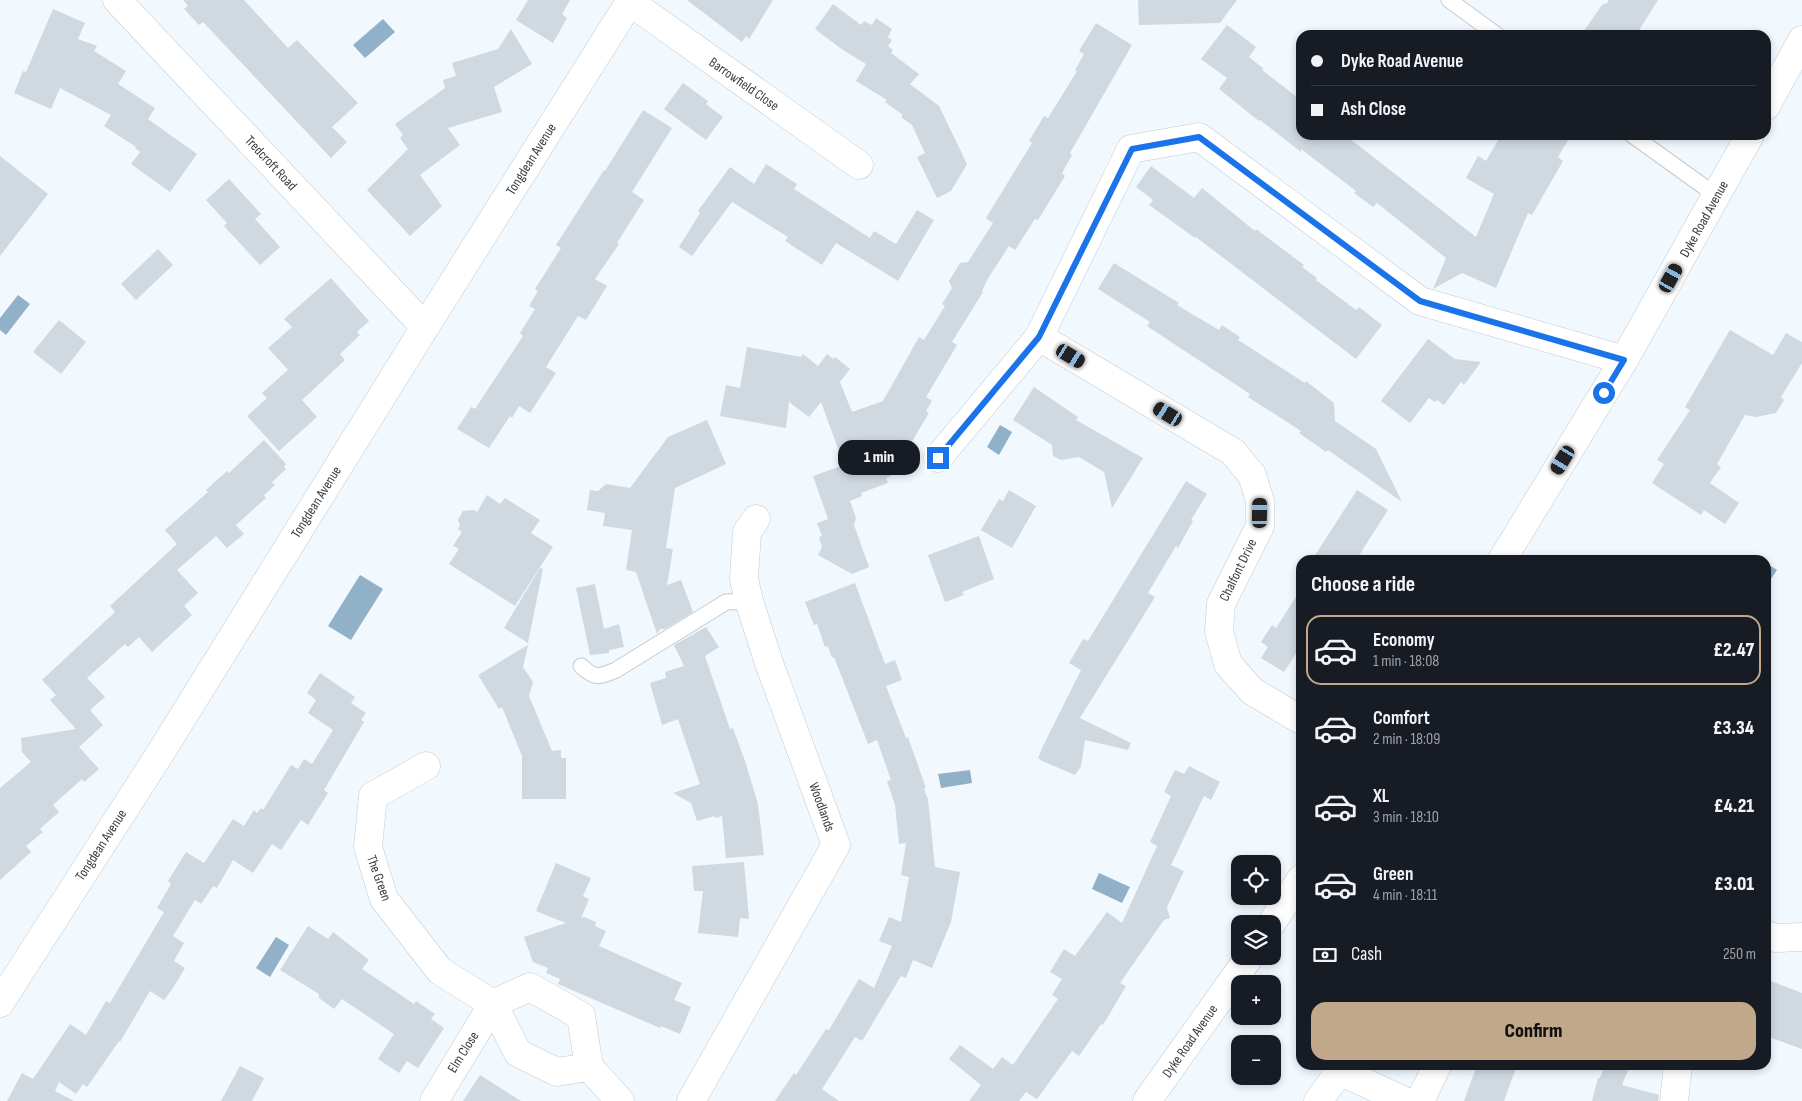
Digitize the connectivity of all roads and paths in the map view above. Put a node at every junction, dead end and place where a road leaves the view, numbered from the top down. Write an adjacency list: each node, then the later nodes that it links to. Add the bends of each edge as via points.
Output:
1 (117, 0): 11 (street, Tredcroft Road)
2 (1449, 0): 4 (lane)
3 (630, 1): 9 (street, Barrowfield Close); 11 (street, Tongdean Avenue)
4 (1489, 30)
5 (1802, 40): 6 (street)
6 (1771, 97)
7 (1639, 140): 10 (lane)
8 (1747, 140): 10 (street, Dyke Road Avenue)
9 (859, 165)
10 (1717, 196): 13 (street, Dyke Road Avenue)
11 (425, 327): 26 (street, Tongdean Avenue, via 161,752)
12 (1039, 337): 13 (street, via 1132,149 1199,137 1420,301); 14 (street); 19 (street, Chalfont Drive, via 1233,452 1252,475 1260,501 1260,526 1221,604 1219,631 1228,664 1252,691)
13 (1624, 360): 16 (street, Dyke Road Avenue)
14 (938, 458)
15 (756, 519): 17 (street, Woodlands, via 747,532 744,579)
16 (1505, 555)
17 (749, 602): 18 (lane, via 726,602 600,677 589,674); 35 (street, Woodlands, via 836,845)
18 (581, 666)
19 (1296, 717)
20 (426, 766): 27 (street, The Green, via 373,796 368,848 384,898 440,971)
21 (1296, 886): 22 (street)
22 (1277, 915)
23 (1771, 936): 24 (street)
24 (1802, 938)
25 (1244, 965): 36 (street, Dyke Road Avenue)
26 (0, 1003)
27 (493, 1004): 28 (street, via 518,1053 557,1072); 28 (street, via 530,987 581,1016); 33 (street, Elm Close)
28 (589, 1067): 34 (street)
29 (1339, 1070): 37 (street)
30 (1344, 1070): 38 (street)
31 (1435, 1070): 39 (street)
32 (1677, 1070): 40 (street)
33 (434, 1101)
34 (620, 1101)
35 (691, 1101)
36 (1147, 1101)
37 (1318, 1101)
38 (1404, 1101)
39 (1420, 1101)
40 (1674, 1101)

